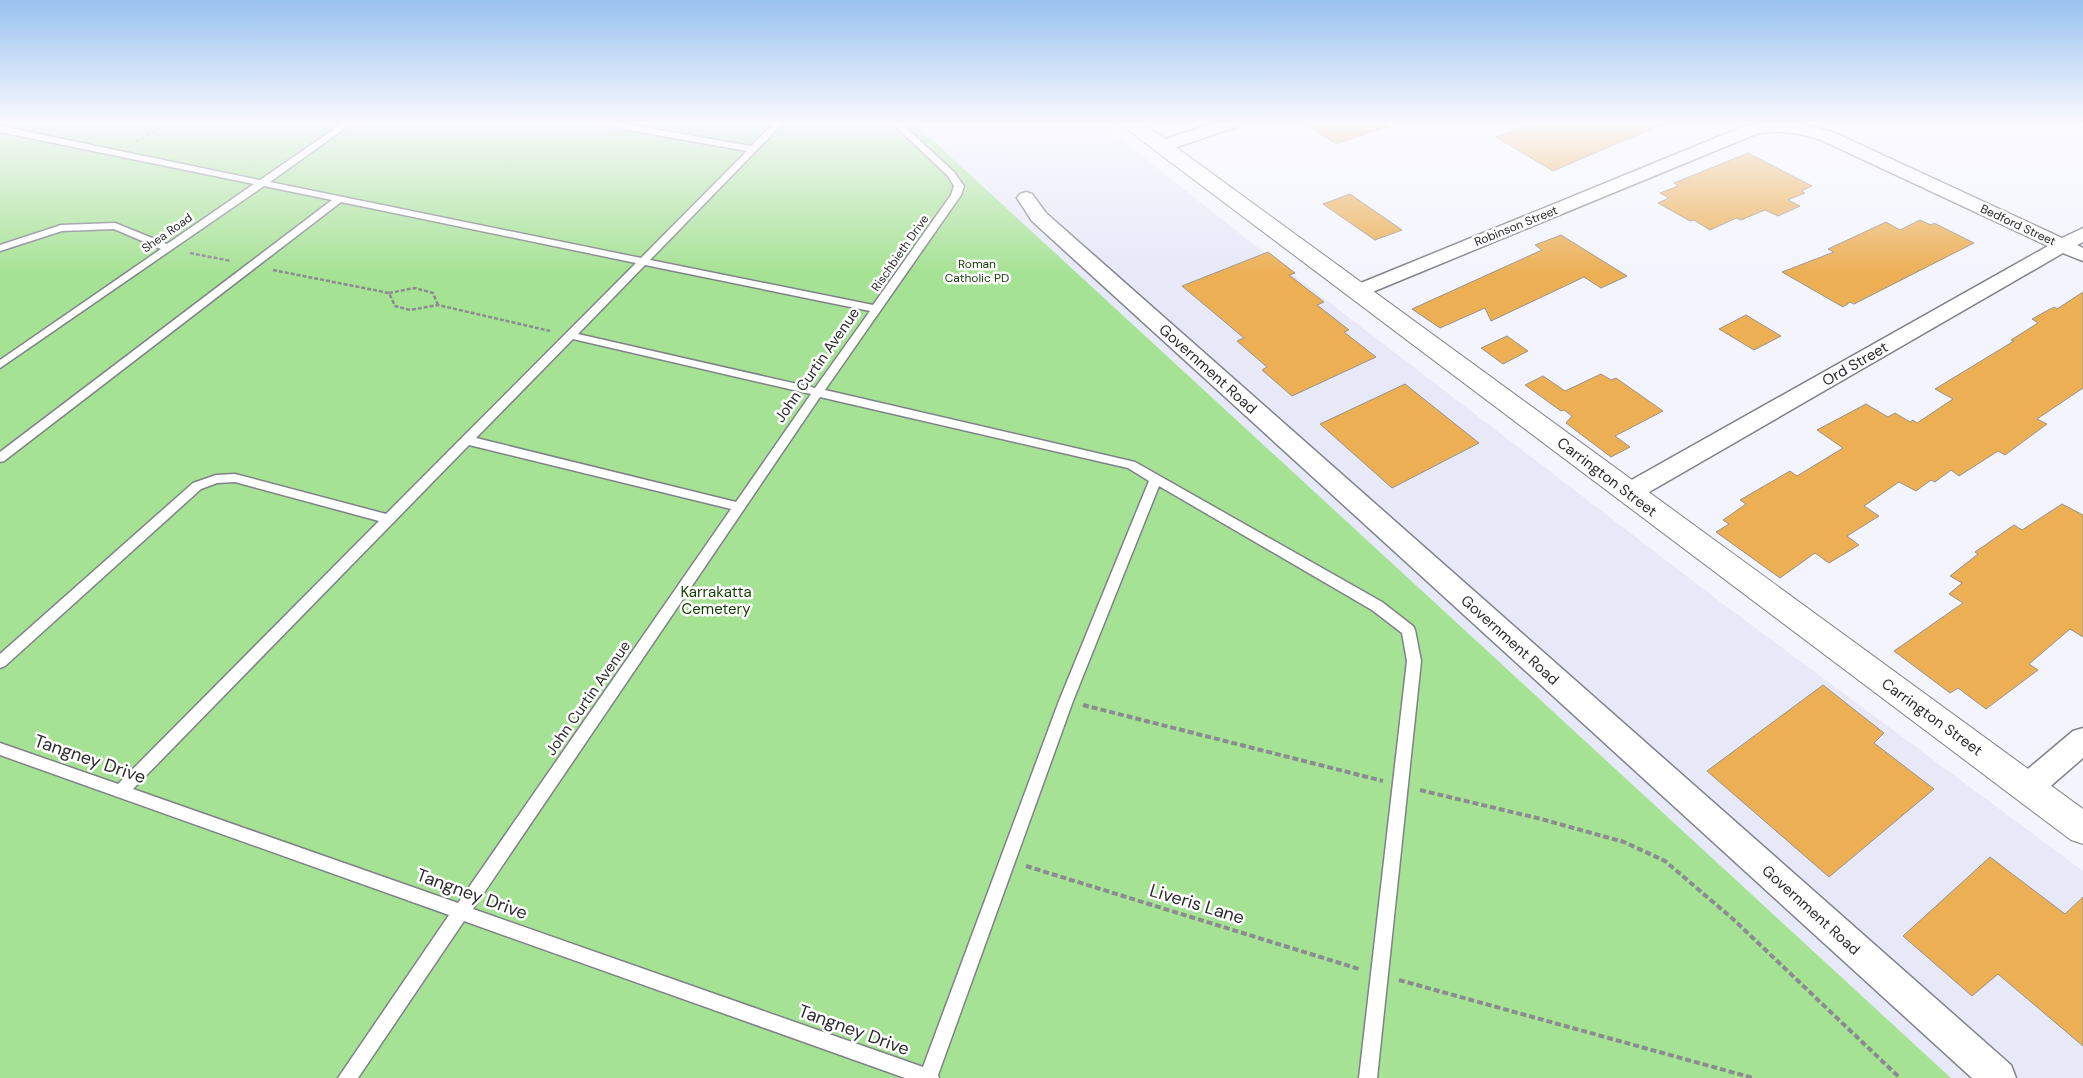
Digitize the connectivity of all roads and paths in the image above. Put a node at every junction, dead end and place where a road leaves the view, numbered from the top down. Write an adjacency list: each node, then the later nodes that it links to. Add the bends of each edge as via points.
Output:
1 (215, 173): 8 (lane, John Curtin Avenue)
2 (276, 173): 8 (lane, Shea Road)
3 (729, 173): 16 (lane)
4 (950, 173): 21 (lane, Rischbieth Drive, via 959,186 956,196)
5 (1199, 173): 18 (street, Carrington Street)
6 (1645, 173): 18 (street, Robinson Street)
7 (1907, 173): 12 (street, Bedford Street)
8 (262, 183): 10 (lane, John Curtin Avenue); 14 (lane, Shea Road)
9 (1026, 198): 47 (street, Government Road, via 1039,217)
10 (339, 199): 16 (lane, John Curtin Avenue); 17 (lane)
11 (2083, 234): 12 (street, Ord Street)
12 (2063, 246): 15 (street, Bedford Street); 28 (street, Ord Street)
13 (0, 248): 14 (lane, via 60,228 115,226)
14 (167, 248): 17 (path); 23 (lane, Shea Road)
15 (2083, 255)
16 (643, 261): 21 (lane, John Curtin Avenue); 22 (lane)
17 (252, 265): 19 (path); 26 (lane)
18 (1358, 291): 28 (street, Carrington Street)
19 (390, 293): 20 (path, via 415,288 433,293); 20 (path, via 394,306 410,310)
20 (438, 305): 22 (path)
21 (876, 309): 24 (lane, John Curtin Avenue)
22 (570, 335): 24 (lane); 25 (lane)
23 (0, 365)
24 (818, 392): 27 (lane, via 1131,465); 29 (lane, John Curtin Avenue)
25 (466, 440): 29 (lane); 30 (lane)
26 (0, 458)
27 (1156, 478): 32 (lane); 35 (lane, via 1377,606 1408,630 1414,661)
28 (1628, 493): 36 (street, Carrington Street)
29 (739, 507): 40 (lane, John Curtin Avenue)
30 (389, 519): 31 (lane, via 235,478 216,478 197,486); 37 (lane)
31 (0, 662)
32 (1066, 701): 35 (path); 39 (lane)
33 (2083, 740): 36 (street)
34 (0, 749): 37 (lane, Tangney Drive)
35 (1399, 785): 41 (lane); 46 (path, via 1624,842 1665,861 1732,919)
36 (2027, 788): 38 (street, Carrington Street)
37 (121, 791): 40 (lane, Tangney Drive)
38 (2083, 829)
39 (1007, 860): 41 (path, Liveris Lane); 43 (lane)
40 (460, 911): 42 (lane, John Curtin Avenue); 43 (lane, Tangney Drive)
41 (1379, 975): 44 (lane); 45 (path, Liveris Lane)
42 (347, 1078)
43 (929, 1078)
44 (1368, 1078)
45 (1752, 1078)
46 (1900, 1078)
47 (1998, 1078)

